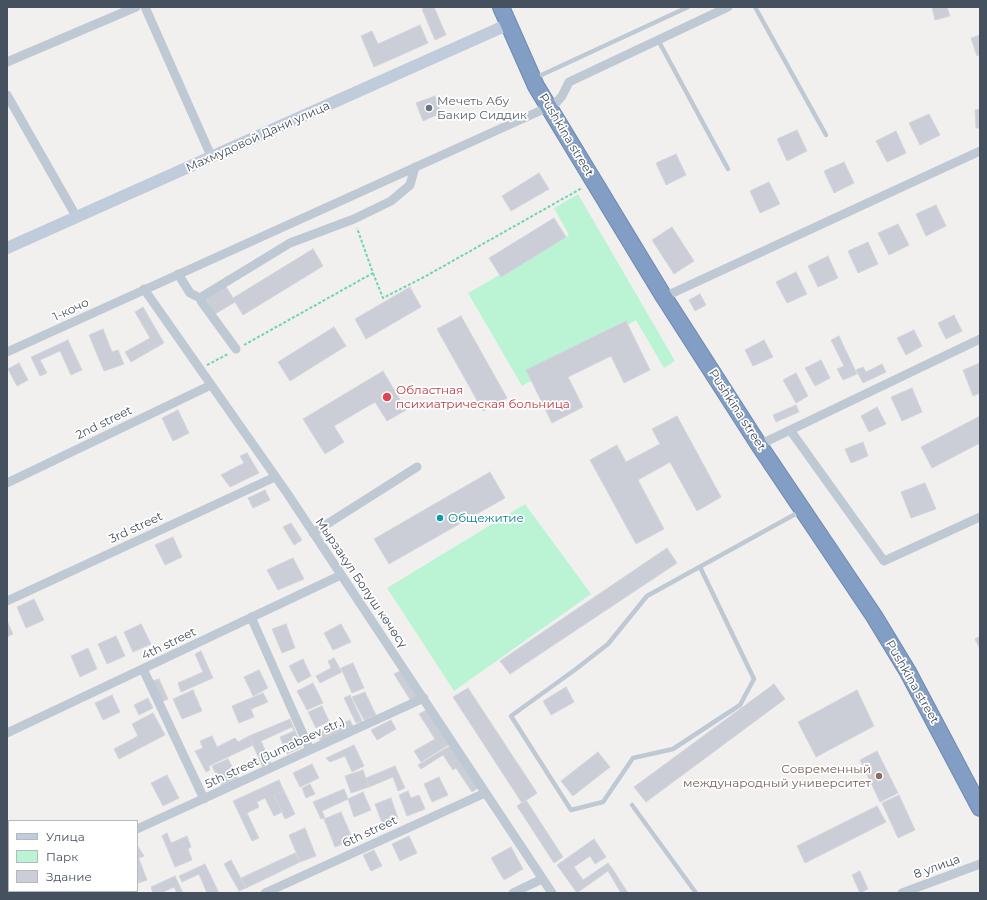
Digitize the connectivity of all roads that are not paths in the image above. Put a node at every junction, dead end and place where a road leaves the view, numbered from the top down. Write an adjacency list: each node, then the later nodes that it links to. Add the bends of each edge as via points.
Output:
1 (136, 7): 9 (street)
2 (144, 7): 15 (street)
3 (501, 7): 7 (highway, Pushkina street)
4 (688, 7): 10 (lane)
5 (728, 7): 8 (street, 1-кочо)
6 (755, 7): 13 (lane)
7 (509, 24): 10 (highway, Pushkina street); 15 (street, Махмудовой Дани улица)
8 (658, 40): 12 (street, 1-кочо, via 569,82 562,96 555,104); 17 (lane)
9 (7, 62)
10 (534, 78): 12 (highway, Pushkina street, via 536,86)
11 (7, 95): 18 (street)
12 (549, 106): 16 (street, 1-кочо); 23 (highway, Pushkina street)
13 (826, 135)
14 (980, 151): 23 (street)
15 (212, 158): 18 (street, Махмудовой Дани улица)
16 (415, 167): 20 (street, 1-кочо); 22 (street, via 410,185 390,201 354,219 290,243)
17 (728, 169)
18 (76, 216): 19 (street, Махмудовой Дани улица)
19 (7, 248)
20 (178, 274): 21 (street, 1-кочо); 22 (street, via 190,293)
21 (144, 289): 26 (street, 1-кочо); 27 (street, Мырзакул Болуш көчөсү)
22 (200, 298): 25 (street)
23 (664, 298): 29 (highway, Pushkina street)
24 (980, 339): 28 (street)
25 (236, 349)
26 (7, 352)
27 (211, 385): 31 (street, Мырзакул Болуш көчөсү); 32 (street, 2nd street)
28 (790, 430): 29 (street); 34 (street, via 884,561)
29 (759, 446): 33 (highway, Pushkina street)
30 (416, 467): 35 (street)
31 (275, 477): 35 (street, Мырзакул Болуш көчөсү); 38 (street, 3rd street)
32 (7, 483)
33 (803, 510): 36 (lane); 47 (highway, Pushkina street, via 908,672)
34 (980, 517)
35 (313, 533): 37 (street, Мырзакул Болуш көчөсү)
36 (700, 567): 36 (lane, via 647,596 608,644 511,716 571,810 603,802 632,758 673,749 740,705 754,679)
37 (341, 575): 39 (street, 4th street); 41 (street, Мырзакул Болуш көчөсү)
38 (7, 601)
39 (252, 617): 40 (street, 4th street); 43 (street)
40 (143, 669): 42 (street, 4th street); 45 (street)
41 (424, 698): 43 (street, 5th street (Jumabaev str.)); 44 (street, Мырзакул Болуш көчөсү)
42 (7, 733)
43 (310, 750): 45 (street, 5th street (Jumabaev str.))
44 (485, 793): 50 (street, Мырзакул Болуш көчөсү); 51 (street, 6th street)
45 (204, 799): 48 (street, 5th street (Jumabaev str.))
46 (632, 805): 54 (lane)
47 (980, 808)
48 (138, 829)
49 (980, 864): 55 (street, 8 улица)
50 (542, 879): 52 (street); 53 (street, Мырзакул Болуш көчөсү)
51 (265, 893)
52 (513, 893)
53 (552, 893)
54 (696, 893)
55 (902, 893)

